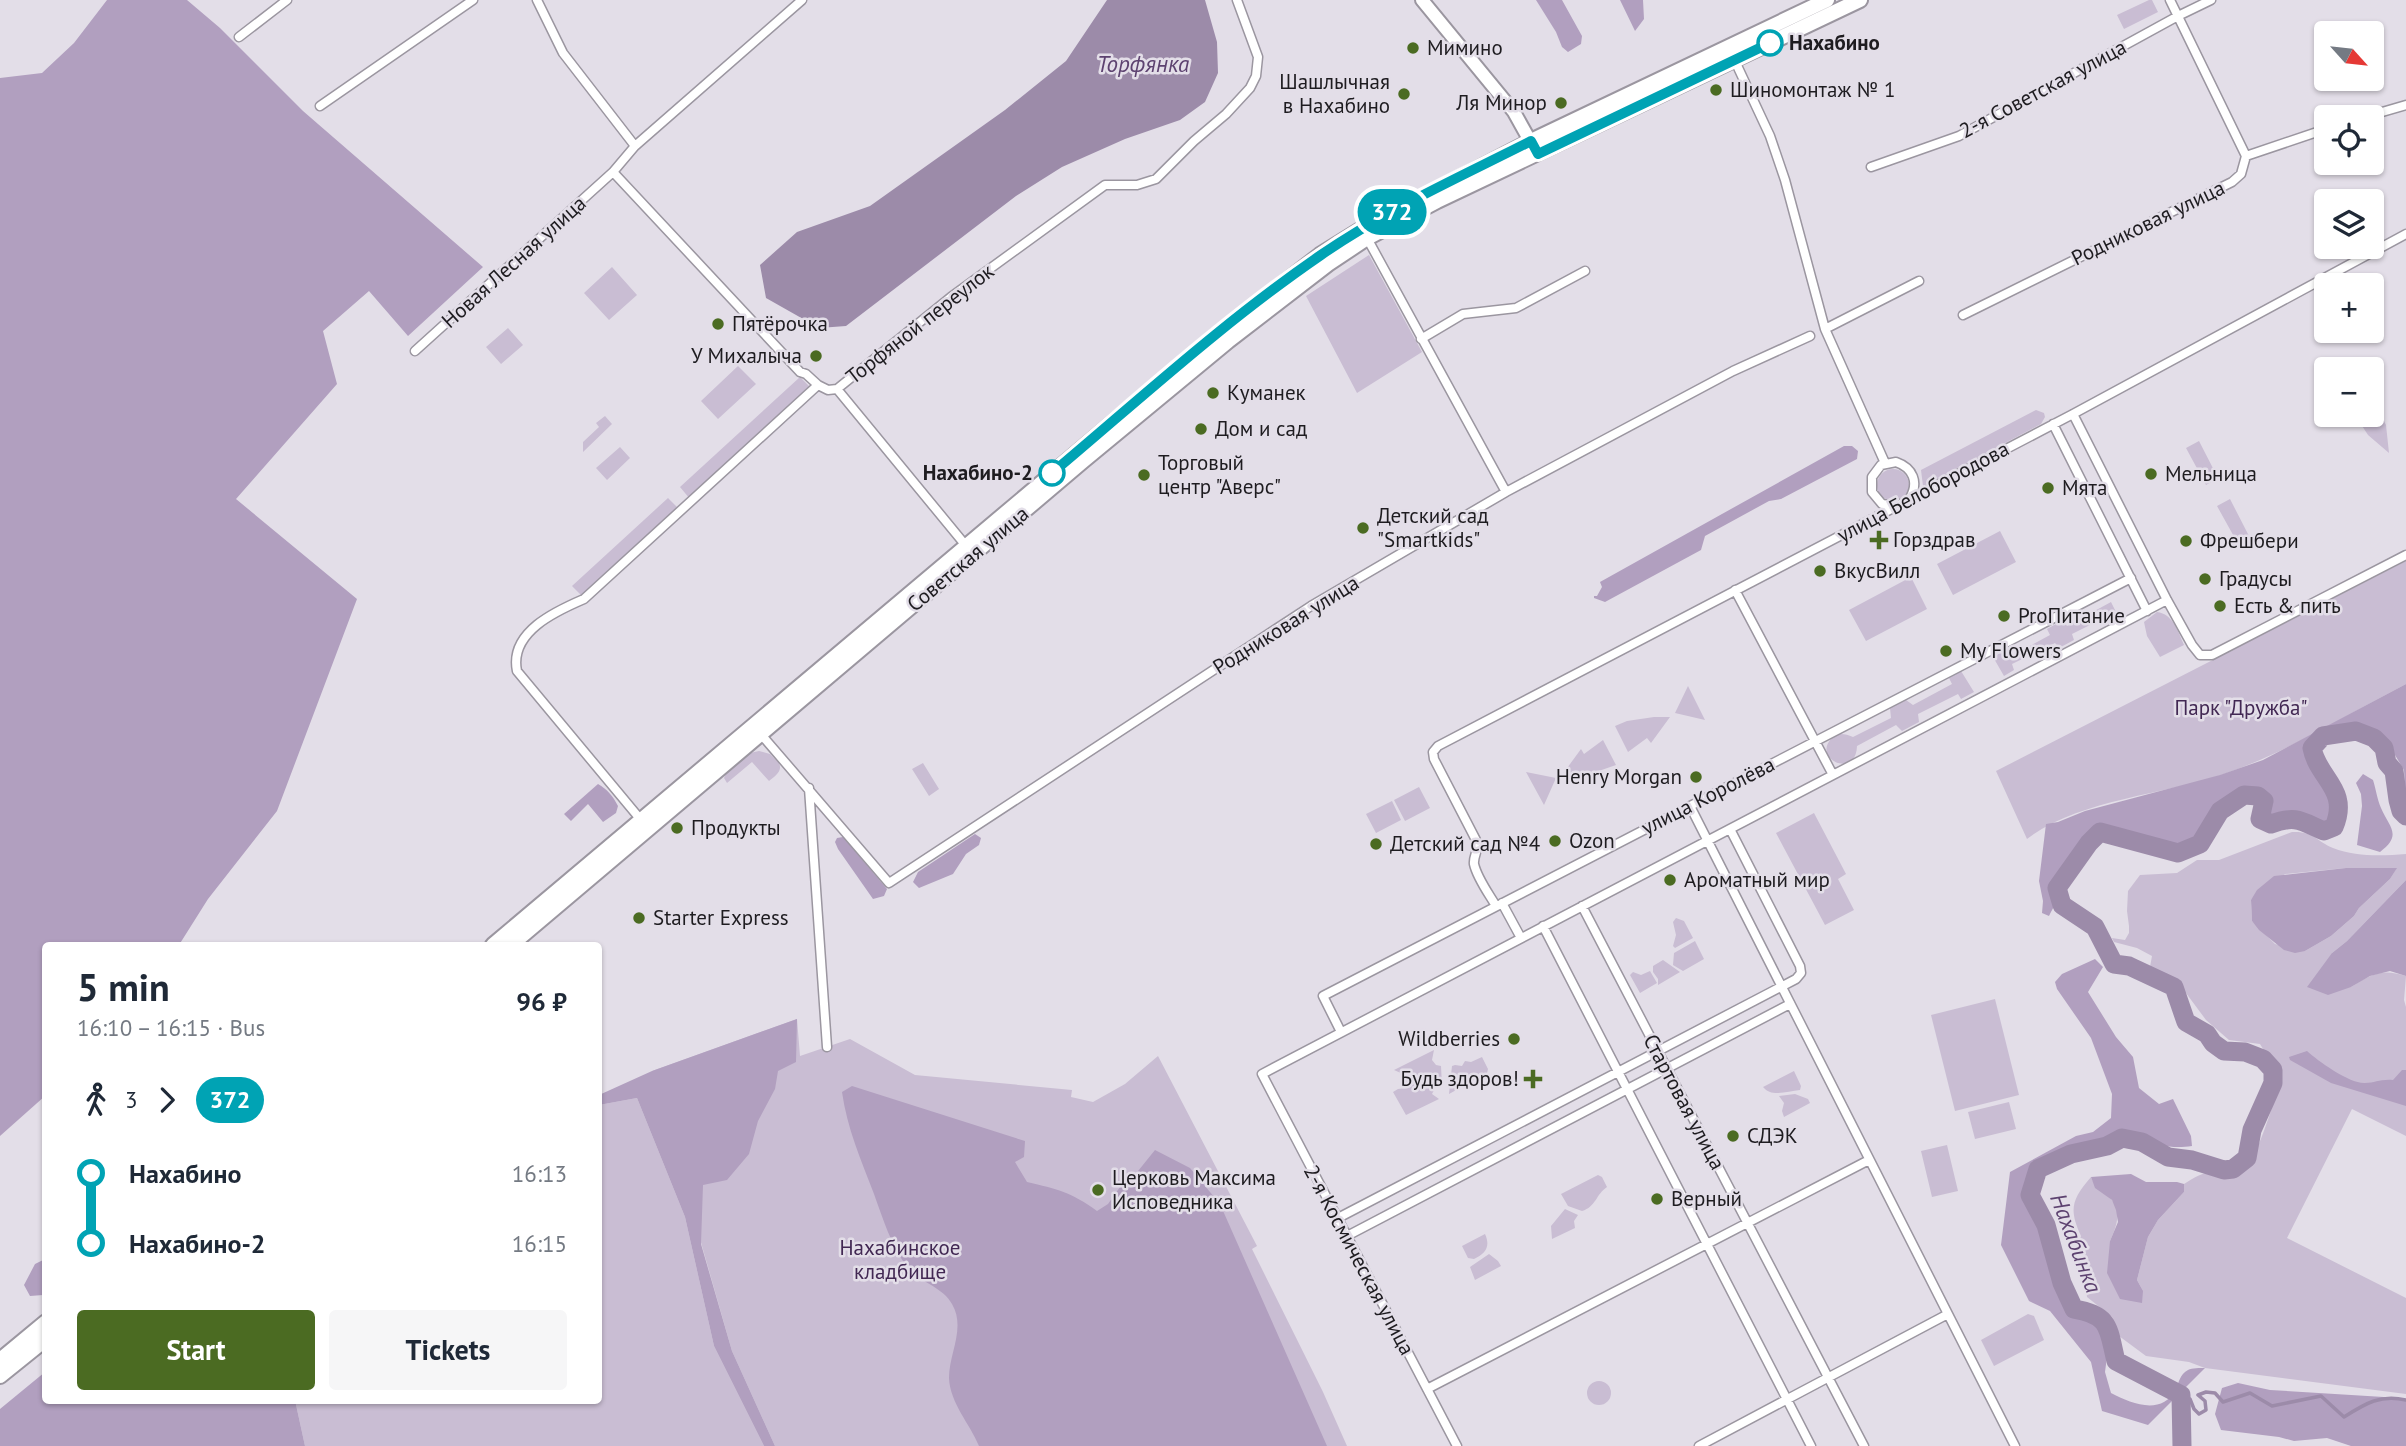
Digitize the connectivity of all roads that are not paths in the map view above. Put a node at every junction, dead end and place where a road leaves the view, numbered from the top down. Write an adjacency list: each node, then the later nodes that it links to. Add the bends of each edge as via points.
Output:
1 (287, 0): 12 (street)
2 (473, 0): 15 (street)
3 (537, 0): 18 (street, via 563,53)
4 (802, 0): 18 (street, Новая Лесная улица)
5 (1237, 0): 33 (street, Торфяной переулок, via 1258,57 1250,88 1226,114 1156,180 1105,185 951,297)
6 (1422, 0): 19 (main road, via 1514,113)
7 (1827, 0): 13 (main road, Советская улица)
8 (1860, 0): 13 (main road, Советская улица)
9 (2170, 0): 11 (street)
10 (2211, 0): 11 (street, 2-я Советская улица)
11 (2178, 16): 20 (street); 21 (street, 2-я Советская улица, via 1959,136)
12 (239, 37)
13 (1731, 54): 19 (main road, Советская улица); 28 (street, via 1770,136)
14 (2406, 105): 16 (street)
15 (320, 106)
16 (2384, 111)
17 (2314, 133): 20 (street)
18 (635, 146): 22 (street, Новая Лесная улица)
19 (1534, 148): 24 (main road, Советская улица); 40 (main road, Советская улица, via 1373,222 1320,255 1217,335)
20 (2246, 156): 27 (street, Родниковая улица, via 2241,174 2232,182)
21 (1871, 167)
22 (613, 172): 31 (street, Новая Лесная улица); 32 (street, via 800,372)
23 (2406, 234): 34 (street, улица Белобородова)
24 (1367, 238): 30 (street); 40 (main road, Советская улица, via 1228,341)
25 (1585, 271): 30 (street, via 1516,308 1463,314)
26 (1919, 281): 28 (street)
27 (1963, 315)
28 (1825, 329): 36 (street)
29 (1810, 336): 37 (street, Родниковая улица)
30 (1421, 339): 37 (street)
31 (415, 351)
32 (818, 385): 33 (street, Торфяной переулок); 51 (street, Торфяной переулок, via 584,599 553,612 522,643 517,671)
33 (837, 389): 40 (street)
34 (2073, 414): 35 (street, улица Белобородова); 44 (street)
35 (2053, 425): 38 (street, улица Белобородова); 42 (street)
36 (1885, 463): 38 (street, via 1900,463 1912,473 1915,487); 39 (street, via 1873,473 1873,496 1882,504)
37 (1506, 492): 49 (street, Родниковая улица, via 1311,606 889,883)
38 (1909, 500): 39 (street, улица Белобородова)
39 (1897, 506): 43 (street, улица Белобородова)
40 (970, 551): 46 (main road, Советская улица)
41 (2406, 555): 44 (street, via 2212,655 2200,655)
42 (2131, 579): 45 (street); 47 (street, улица Королёва)
43 (1735, 590): 47 (street); 54 (street, улица Белобородова, via 1433,752 1477,842 1475,866)
44 (2167, 600): 45 (street, улица Королёва)
45 (2147, 611): 48 (street, улица Королёва)
46 (758, 730): 49 (street); 51 (main road, Советская улица); 59 (main road, Советская улица)
47 (1815, 741): 48 (street); 50 (street, улица Королёва)
48 (1832, 775): 52 (street, улица Королёва)
49 (809, 788): 63 (street)
50 (1689, 806): 53 (street); 54 (street, улица Королёва)
51 (641, 820): 58 (main road, Советская улица)
52 (1730, 828): 53 (street, улица Королёва); 60 (street, via 1800,966 1796,979)
53 (1707, 841): 55 (street, улица Королёва); 60 (street)
54 (1499, 905): 57 (street); 62 (street, улица Королёва, via 1323,996)
55 (1582, 906): 56 (street, улица Королёва); 64 (street, Стартовая улица)
56 (1544, 926): 57 (street, улица Королёва); 66 (street, Стартовая улица)
57 (1521, 938): 62 (street, улица Королёва)
58 (497, 942)
59 (514, 942)
60 (1782, 987): 61 (street); 64 (street)
61 (1790, 1004): 65 (street); 69 (street)
62 (1341, 1032): 67 (street, улица Королёва)
63 (827, 1047)
64 (1658, 1051): 65 (street, Стартовая улица); 66 (street)
65 (1667, 1068): 68 (street); 71 (street, Стартовая улица)
66 (1618, 1072): 68 (street, Стартовая улица); 70 (street)
67 (1262, 1074): 70 (street, 2-я Космическая улица)
68 (1627, 1089): 72 (street); 73 (street, Стартовая улица)
69 (1869, 1160): 71 (street); 74 (street)
70 (1338, 1218): 72 (street, 2-я Космическая улица)
71 (1748, 1223): 73 (street); 79 (street, Стартовая улица)
72 (1347, 1236): 80 (street, 2-я Космическая улица)
73 (1707, 1244): 80 (street); 81 (street, Стартовая улица)
74 (1948, 1314): 79 (street); 86 (street)
75 (42, 1325): 77 (main road)
76 (42, 1342): 78 (main road)
77 (0, 1360)
78 (0, 1376)
79 (1828, 1377): 81 (street); 85 (street, Стартовая улица)
80 (1427, 1389): 82 (street, 2-я Космическая улица)
81 (1787, 1399): 83 (street); 84 (street, Стартовая улица)
82 (1457, 1446)
83 (1699, 1446)
84 (1811, 1446)
85 (1864, 1446)
86 (2015, 1446)

